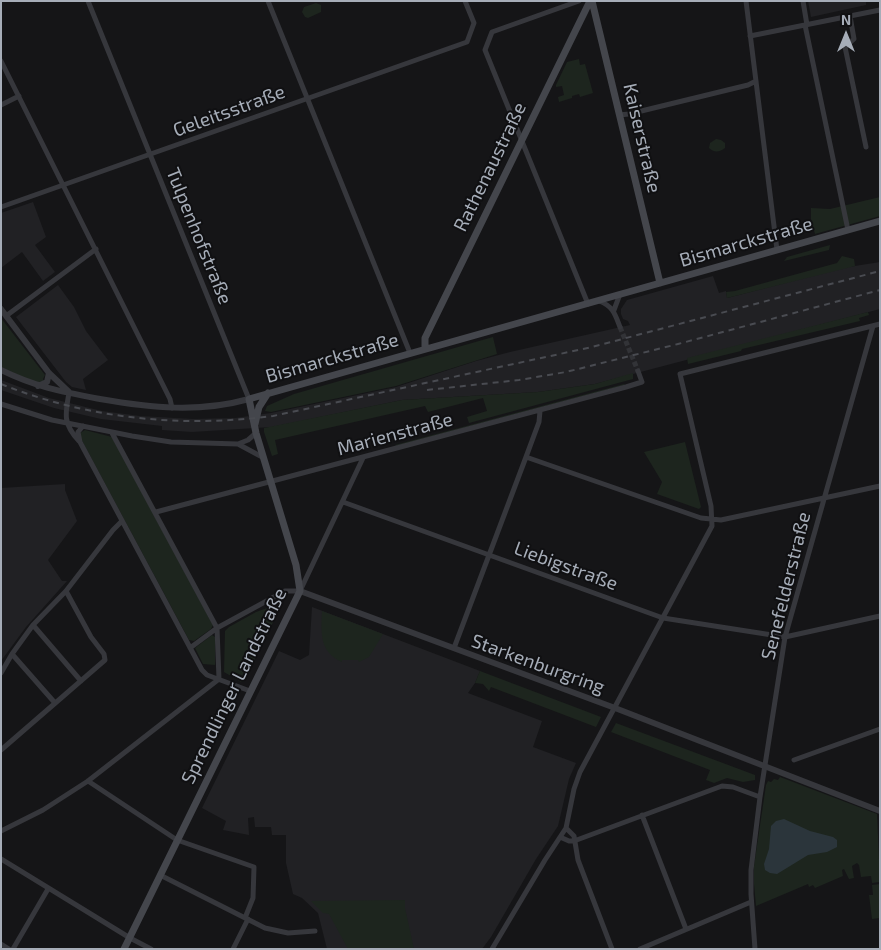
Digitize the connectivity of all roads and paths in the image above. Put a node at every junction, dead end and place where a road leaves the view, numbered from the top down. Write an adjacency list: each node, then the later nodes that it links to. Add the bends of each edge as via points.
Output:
1 (88, 1): 20 (street, Tulpenhofstraße)
2 (268, 1): 15 (street)
3 (465, 1): 15 (street, Geleitsstraße, via 474,23 467,42)
4 (579, 1): 18 (street, via 492,32 485,50)
5 (591, 1): 17 (main road, Kaiserstraße); 18 (main road, Rathenaustraße)
6 (746, 1): 11 (street)
7 (803, 1): 10 (street)
8 (880, 10): 9 (street)
9 (850, 16): 10 (street); 19 (street, via 854,39 845,48)
10 (806, 25): 11 (street); 24 (street)
11 (750, 36): 13 (street)
12 (1, 61): 14 (street)
13 (756, 81): 17 (street); 26 (street)
14 (19, 96): 16 (street); 21 (street)
15 (307, 99): 20 (street, Geleitsstraße); 38 (street)
16 (1, 105)
17 (619, 115): 27 (main road, Kaiserstraße)
18 (521, 140): 30 (street); 37 (main road, Rathenaustraße, via 425,338)
19 (866, 147)
20 (150, 155): 21 (street, Geleitsstraße); 45 (street, Tulpenhofstraße)
21 (64, 186): 22 (street, Geleitsstraße); 25 (street)
22 (1, 207)
23 (880, 221): 24 (main road, Bismarckstraße)
24 (848, 230): 26 (main road, Bismarckstraße)
25 (96, 250): 33 (street); 47 (street)
26 (777, 250): 27 (main road, Bismarckstraße)
27 (660, 283): 28 (main road, Bismarckstraße)
28 (620, 294): 29 (main road, Bismarckstraße); 32 (street)
29 (598, 301): 30 (main road, Bismarckstraße); 32 (street)
30 (588, 304): 37 (main road, Bismarckstraße)
31 (1, 308): 33 (street)
32 (614, 310): 36 (street)
33 (6, 316): 41 (street)
34 (880, 324): 35 (street)
35 (873, 326): 62 (street, Senefelderstraße); 65 (street, via 680,374)
36 (620, 327)
37 (425, 348): 38 (main road, Bismarckstraße)
38 (410, 353): 43 (main road, Bismarckstraße)
39 (1, 370): 42 (street, Bismarckstraße)
40 (638, 371): 48 (street, Marienstraße, via 642,382)
41 (49, 373): 42 (street, via 49,380); 44 (street)
42 (38, 386): 44 (street, Bismarckstraße)
43 (269, 392): 45 (main road, Bismarckstraße); 51 (main road, via 259,407)
44 (70, 393): 47 (street, Bismarckstraße); 49 (street, via 65,415)
45 (248, 399): 47 (street, Bismarckstraße, via 205,408); 51 (main road, Sprendlinger Landstraße)
46 (1, 404): 49 (street)
47 (172, 408)
48 (540, 411): 57 (street); 59 (street, Marienstraße)
49 (67, 423): 50 (street); 54 (street)
50 (83, 426): 52 (street); 54 (street, via 78,432)
51 (255, 430): 55 (street, via 248,440); 58 (main road, Sprendlinger Landstraße)
52 (112, 432): 53 (street); 56 (street)
53 (124, 435): 55 (street, via 171,442); 56 (street)
54 (80, 442): 66 (street)
55 (238, 444): 58 (street)
56 (120, 446): 64 (street)
57 (526, 457): 65 (street); 67 (street)
58 (264, 458): 60 (main road, Sprendlinger Landstraße)
59 (363, 458): 60 (street, Marienstraße); 63 (street)
60 (272, 482): 64 (street, Marienstraße); 69 (main road, Sprendlinger Landstraße, via 299,576)
61 (880, 486): 62 (street)
62 (824, 498): 65 (street); 74 (street, Senefelderstraße)
63 (344, 502): 67 (street, Liebigstraße); 69 (street)
64 (156, 512): 73 (street)
65 (713, 520): 71 (street)
66 (122, 521): 68 (street); 75 (street)
67 (489, 554): 71 (street, Liebigstraße); 76 (street)
68 (66, 591): 72 (street); 80 (street, via 91,638 105,656 102,664)
69 (300, 591): 73 (street, via 285,590); 76 (street, Starkenburgring); 81 (main road, Sprendlinger Landstraße)
70 (880, 616): 74 (street)
71 (663, 618): 74 (street, Liebigstraße); 83 (street)
72 (33, 626): 77 (street); 80 (street)
73 (218, 628): 75 (street); 79 (street)
74 (785, 637): 87 (street, Senefelderstraße)
75 (190, 648): 79 (street, via 203,672)
76 (454, 648): 83 (street, Starkenburgring)
77 (12, 654): 78 (street); 82 (street)
78 (1, 673)
79 (219, 678): 81 (street); 88 (street)
80 (81, 681): 82 (street)
81 (250, 691): 96 (main road, Sprendlinger Landstraße)
82 (55, 703): 85 (street)
83 (615, 708): 87 (street, Starkenburgring); 92 (street, via 578,776)
84 (880, 730): 86 (street)
85 (1, 750)
86 (794, 760)
87 (765, 766): 89 (street, Senefelderstraße); 90 (street, Starkenburgring)
88 (88, 781): 93 (street, via 43,810); 96 (street)
89 (760, 797): 91 (street, via 722,786); 100 (street, Senefelderstraße, via 750,877)
90 (880, 810)
91 (642, 815): 95 (street); 102 (street)
92 (566, 828): 94 (street); 95 (street)
93 (1, 831)
94 (560, 837): 95 (street, via 569,841); 110 (street)
95 (574, 838): 111 (street, via 578,860)
96 (177, 840): 98 (main road, Sprendlinger Landstraße); 101 (street, via 254,867 253,898)
97 (1, 859): 99 (street)
98 (160, 875): 101 (street); 104 (main road, Sprendlinger Landstraße)
99 (48, 888): 104 (street); 106 (street)
100 (752, 902): 102 (street); 113 (street, Senefelderstraße)
101 (246, 918): 103 (street, via 281,932); 109 (street)
102 (686, 930): 112 (street)
103 (315, 931)
104 (130, 938): 107 (main road, Sprendlinger Landstraße); 108 (street)
105 (1, 944): 106 (street)
106 (11, 949)
107 (124, 949)
108 (151, 949)
109 (233, 949)
110 (492, 949)
111 (612, 949)
112 (640, 949)
113 (755, 949)

